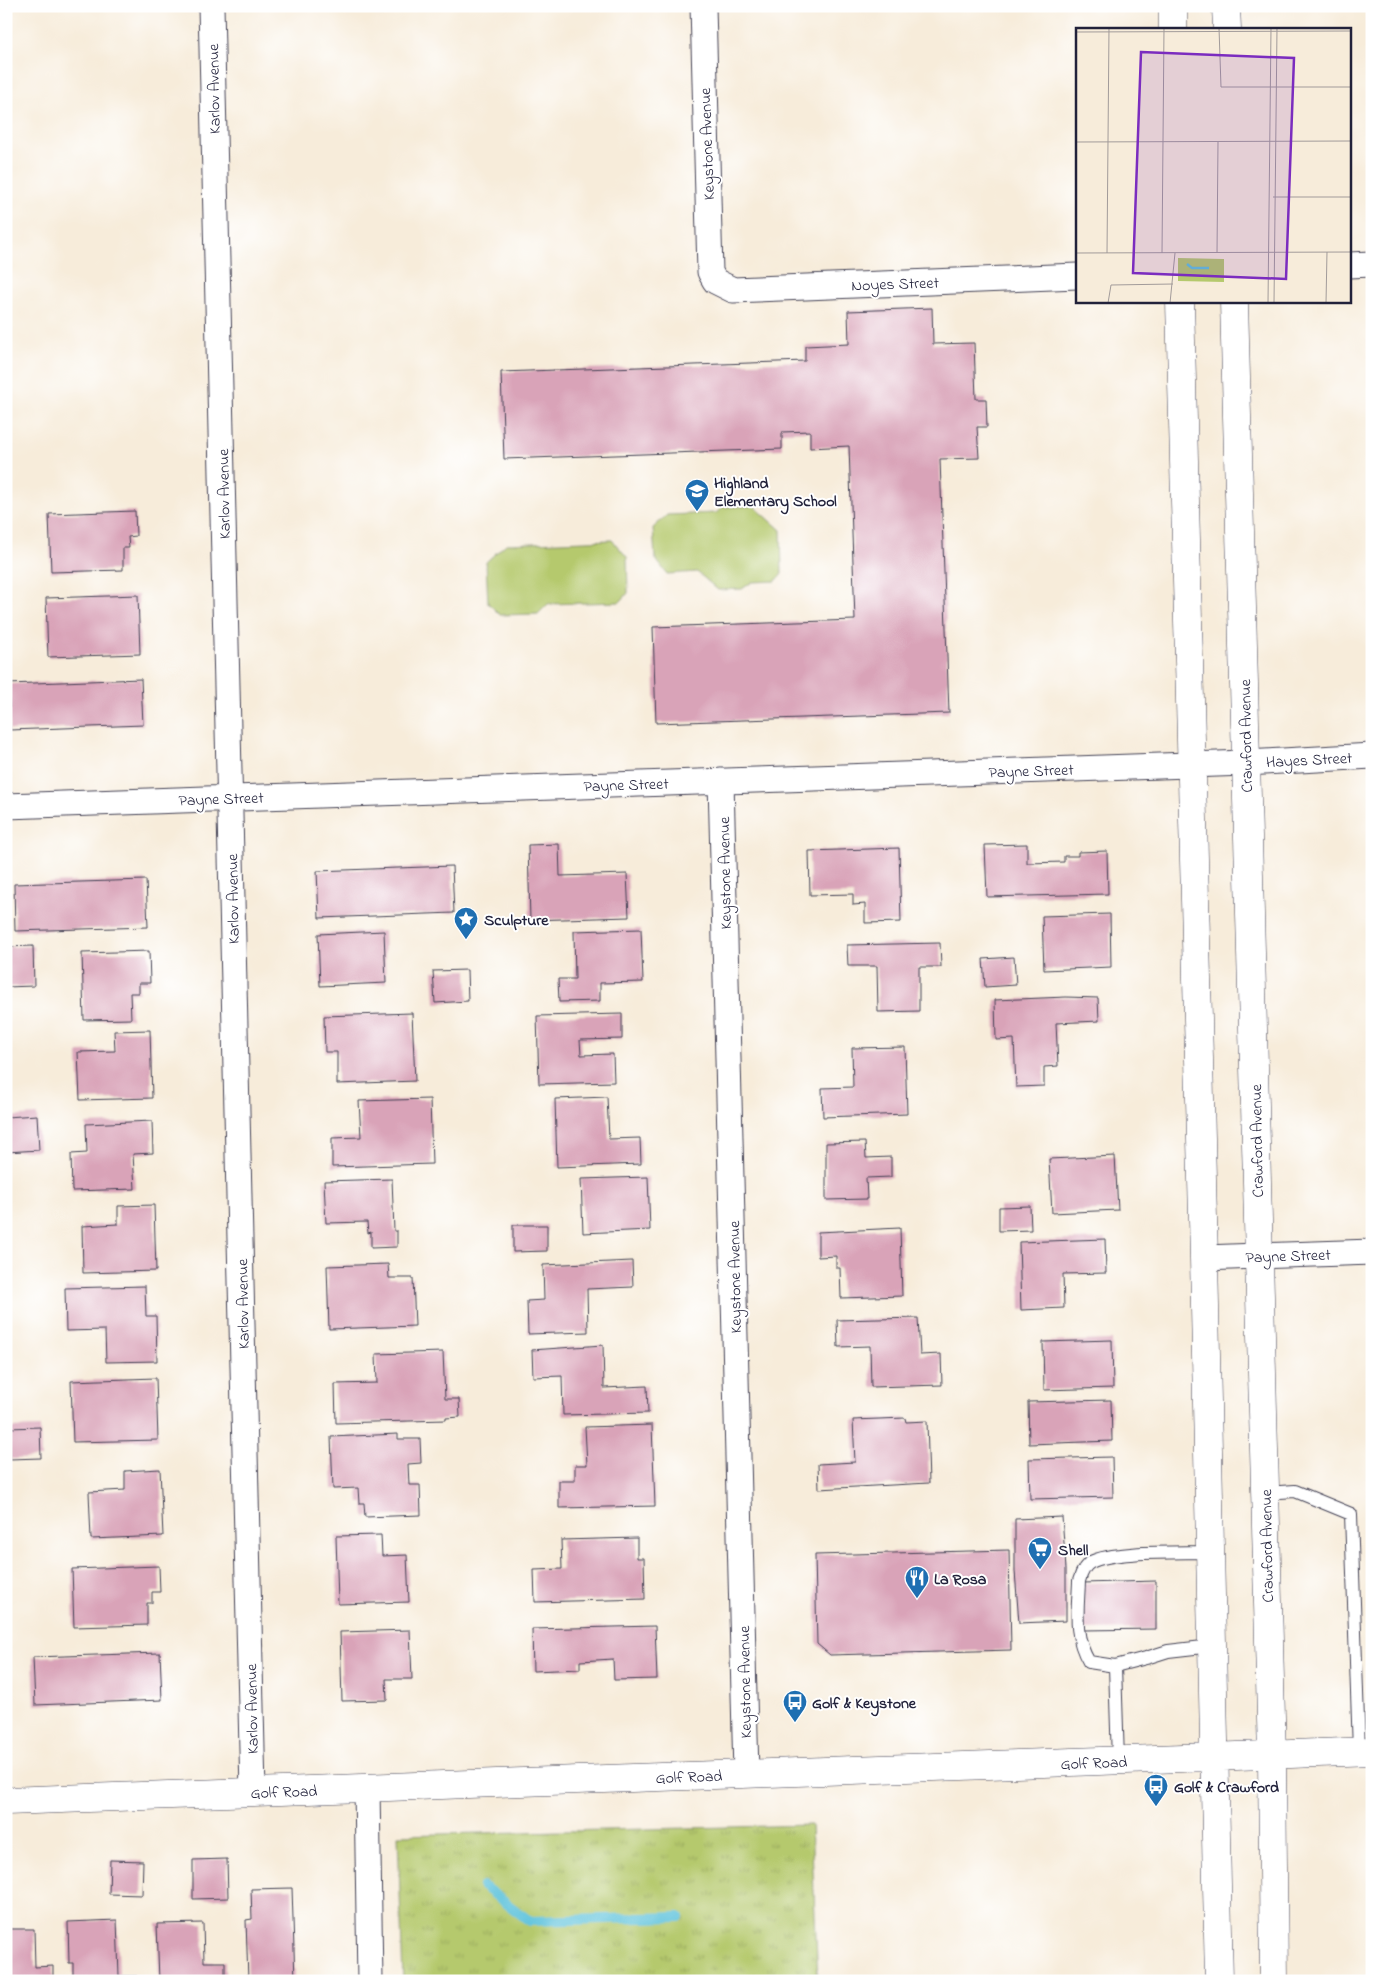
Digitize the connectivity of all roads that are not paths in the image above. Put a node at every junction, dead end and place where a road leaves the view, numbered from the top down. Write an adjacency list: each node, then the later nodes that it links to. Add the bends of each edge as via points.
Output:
1 (211, 6): 17 (street, Karlov Avenue)
2 (703, 6): 10 (street, Keystone Avenue, via 710,272)
3 (1173, 6): 5 (main road)
4 (1226, 6): 6 (main road)
5 (1173, 28)
6 (1227, 28)
7 (1372, 264): 8 (street)
8 (1350, 265)
9 (1076, 276): 10 (street, Noyes Street, via 733,290)
10 (715, 281)
11 (1180, 302): 15 (main road)
12 (1234, 302): 14 (main road, Crawford Avenue)
13 (1372, 756): 14 (street, Hayes Street)
14 (1246, 763): 15 (street, Payne Street); 20 (main road, Crawford Avenue)
15 (1192, 764): 16 (street, Payne Street); 21 (main road)
16 (721, 781): 17 (street, Payne Street); 30 (street, Keystone Avenue)
17 (230, 798): 18 (street, Payne Street); 32 (street, Karlov Avenue)
18 (6, 806)
19 (1372, 1252): 20 (street, Payne Street)
20 (1259, 1256): 21 (street, Payne Street); 22 (main road, Crawford Avenue)
21 (1204, 1258): 23 (main road)
22 (1265, 1493): 26 (lane, via 1295,1491 1351,1514); 27 (main road, Crawford Avenue)
23 (1210, 1552): 24 (main road); 25 (lane, via 1115,1555 1090,1562 1079,1581 1078,1636 1089,1662)
24 (1212, 1646): 25 (lane, via 1168,1650); 28 (main road)
25 (1115, 1666): 29 (lane)
26 (1366, 1751): 27 (main road, Golf Road)
27 (1272, 1756): 28 (main road, Golf Road); 36 (main road, Crawford Avenue)
28 (1215, 1758): 29 (main road, Golf Road); 35 (main road)
29 (1118, 1761): 30 (main road, Golf Road)
30 (746, 1774): 31 (main road, Golf Road)
31 (367, 1788): 32 (main road, Golf Road); 34 (street)
32 (253, 1792): 33 (main road, Golf Road)
33 (6, 1800)
34 (370, 1981)
35 (1219, 1981)
36 (1274, 1981)

